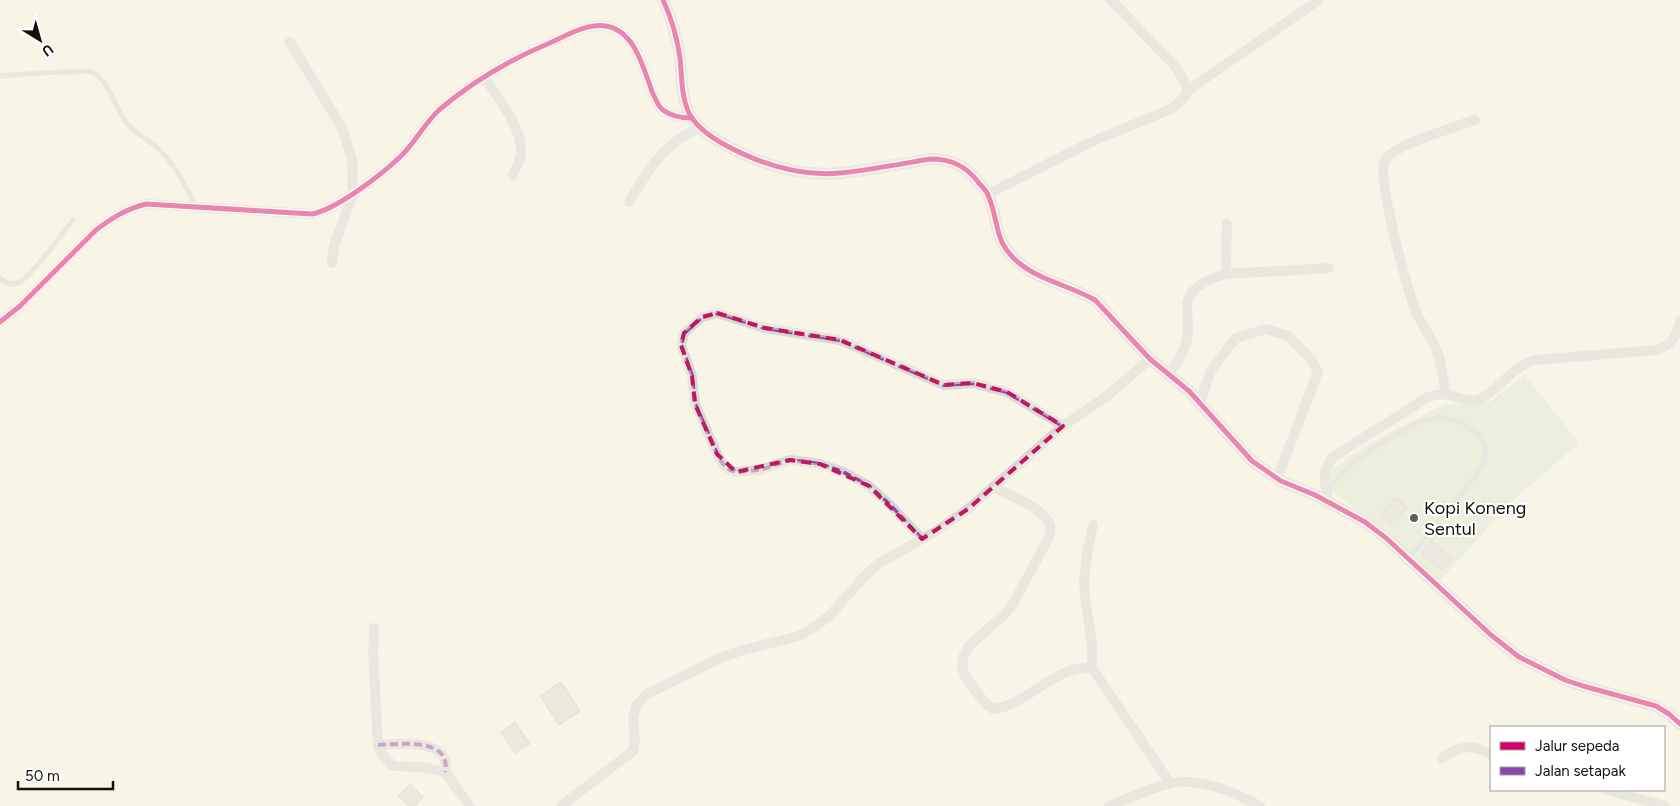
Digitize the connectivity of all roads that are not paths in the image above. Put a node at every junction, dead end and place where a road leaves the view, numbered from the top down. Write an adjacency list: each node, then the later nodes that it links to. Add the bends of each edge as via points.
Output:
1 (663, 0): 9 (street, via 673,22 687,108)
2 (1111, 0): 7 (street, via 1175,66)
3 (1319, 0): 7 (street)
4 (290, 42): 11 (street, via 342,128 352,159)
5 (0, 76): 14 (lane, via 90,71 96,75 132,129 172,163)
6 (484, 77): 9 (street, via 576,31 605,26 616,30 633,46 661,109); 10 (street, via 510,117 520,140 521,152); 11 (street, via 437,112 400,156)
7 (1187, 91): 12 (street, via 1171,109 1092,142)
8 (1475, 120): 26 (street, via 1401,147 1382,165 1399,254 1416,310 1436,349)
9 (696, 123): 12 (street, via 716,140 739,152 804,172 838,174 945,159 971,173); 13 (street, via 656,160)
10 (513, 175)
11 (353, 194): 14 (street, via 312,214); 17 (street, via 334,246)
12 (988, 194): 24 (street, via 999,236 1010,254 1037,275 1095,300)
13 (629, 202)
14 (195, 207): 22 (street, via 146,204 110,219)
15 (73, 220): 20 (lane, via 22,280 8,284)
16 (1227, 224): 19 (street)
17 (332, 263)
18 (1329, 268): 19 (street)
19 (1226, 274): 25 (street, via 1205,282 1190,296 1186,343)
20 (0, 278)
21 (1680, 321): 23 (street)
22 (0, 322)
23 (1678, 336): 26 (street, via 1657,350 1534,360 1512,372 1478,401)
24 (1150, 359): 25 (street); 28 (street, via 1107,396)
25 (1169, 374): 27 (street)
26 (1446, 394): 31 (street, via 1419,402 1333,457 1325,468)
27 (1200, 404): 29 (street, via 1252,460); 29 (street, via 1211,370 1236,338 1266,329 1288,336 1299,346 1318,372)
28 (1062, 426): 30 (street); 33 (street, via 1007,392 973,383 944,385 840,340 765,328 717,313 702,317 684,333 681,345 692,376 696,404 723,464 736,472 760,470 790,460 820,464 869,486)
29 (1277, 479): 31 (street)
30 (993, 487): 33 (street, via 968,509); 36 (street, via 1036,510 1048,520 1051,530 1013,604 964,656 965,676 993,709 1008,705 1068,671)
31 (1328, 496): 34 (street); 34 (lane, via 1355,461 1417,423 1447,419 1463,423 1480,436 1486,450 1484,463)
32 (1093, 525): 36 (street, via 1084,582)
33 (922, 539): 45 (street, via 878,564 830,615 799,636 722,657 647,694 636,706 633,718 633,751)
34 (1409, 559): 37 (street, via 1491,635 1519,656 1565,680 1656,706)
35 (374, 628): 38 (street)
36 (1092, 668): 42 (street)
37 (1680, 724)
38 (378, 745): 41 (street, via 393,766); 41 (street, via 418,744 434,749 444,757)
39 (1490, 754): 40 (street, via 1474,746 1462,747)
40 (1442, 758)
41 (446, 772): 44 (street)
42 (1170, 783): 46 (street); 47 (street, via 1211,786)
43 (1611, 791): 48 (street)
44 (470, 806)
45 (561, 806)
46 (1109, 806)
47 (1260, 806)
48 (1665, 806)

